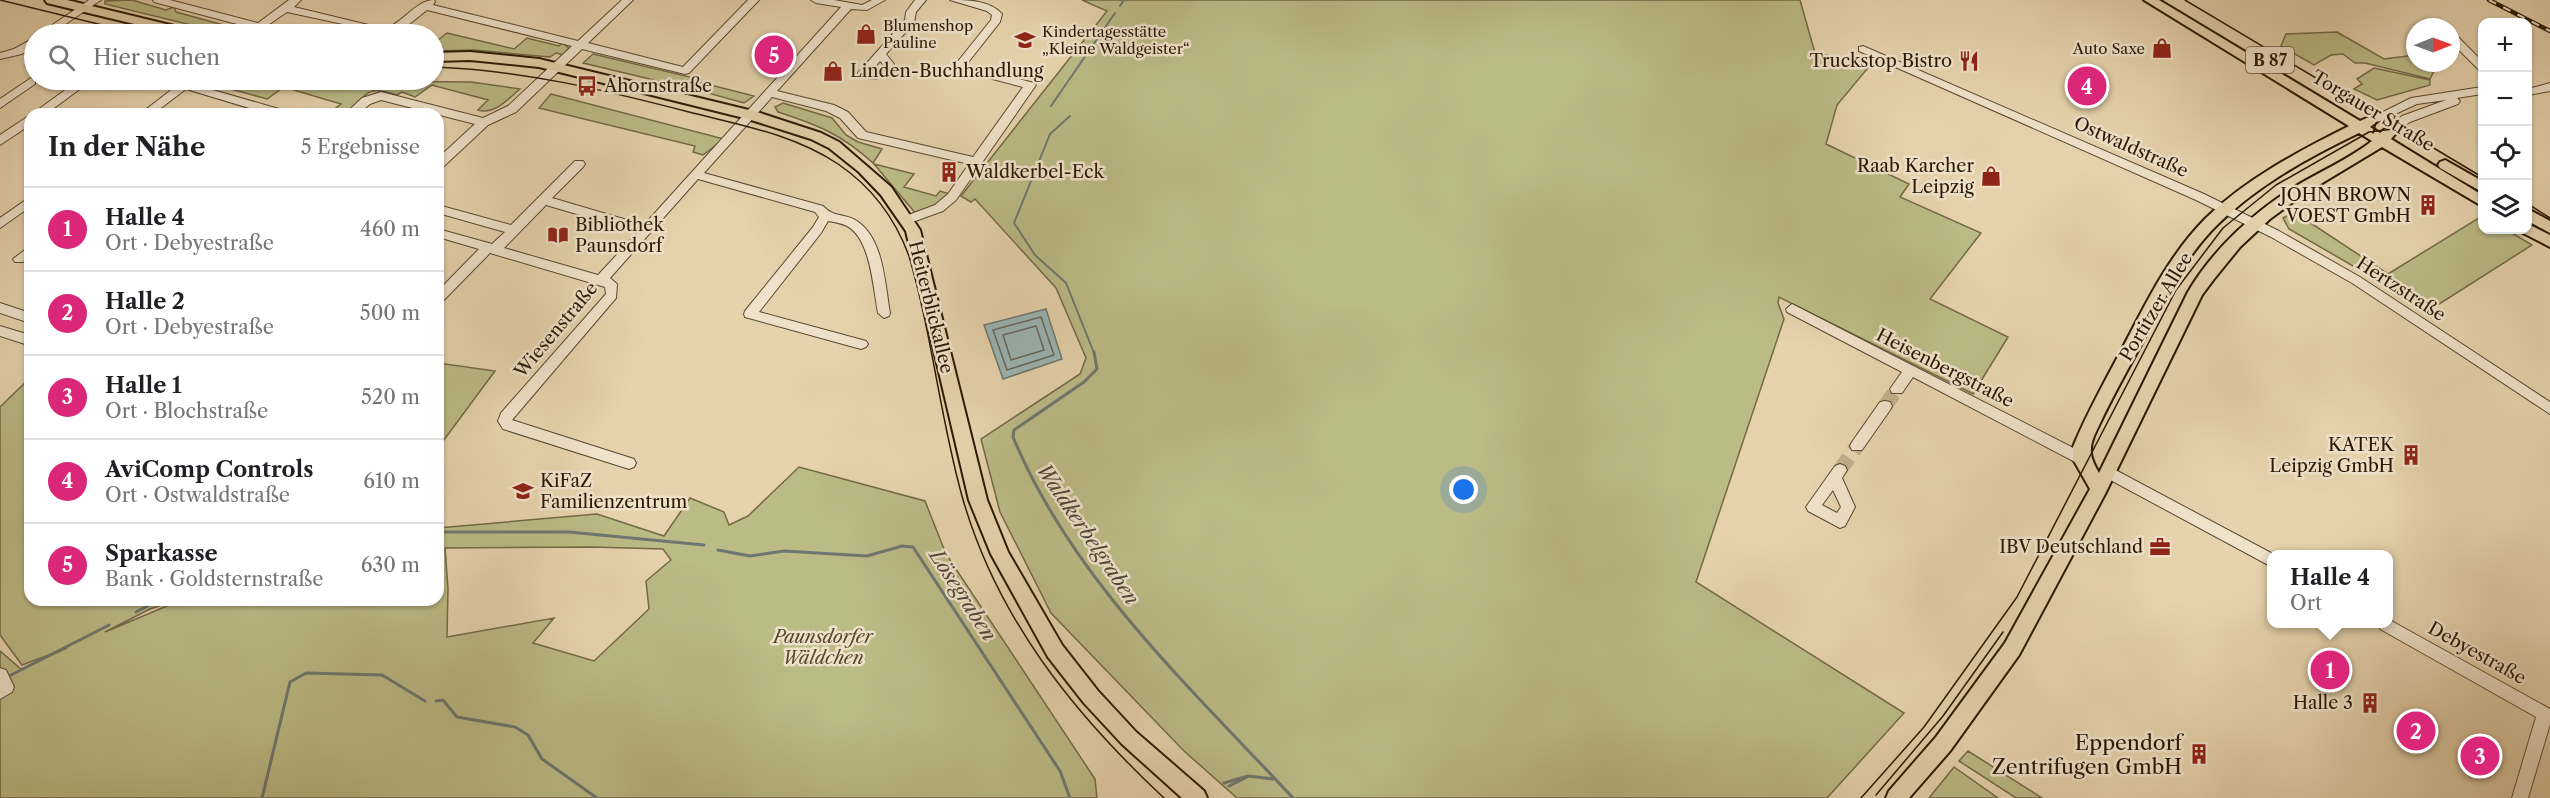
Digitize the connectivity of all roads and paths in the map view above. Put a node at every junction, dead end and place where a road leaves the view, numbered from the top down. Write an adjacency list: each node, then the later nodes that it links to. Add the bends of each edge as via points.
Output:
1 (51, 0): 15 (main road)
2 (96, 0): 15 (street)
3 (158, 0): 19 (street)
4 (296, 0): 16 (street)
5 (628, 0): 24 (street)
6 (754, 0): 24 (street, via 685,71)
7 (816, 0): 14 (street)
8 (880, 0): 14 (street, via 863,8)
9 (921, 0): 27 (street, via 911,12 910,21)
10 (955, 0): 57 (street, via 997,14 959,67 1030,85)
11 (2150, 0): 53 (main road, Torgauer Straße / B 87)
12 (2169, 0): 53 (main road, Torgauer Straße / B 87)
13 (429, 3): 22 (street); 24 (street)
14 (847, 7): 41 (street, Wiesenstraße)
15 (83, 8): 17 (street); 18 (main road)
16 (286, 8): 20 (street); 21 (street)
17 (59, 24)
18 (149, 24)
19 (249, 24)
20 (264, 24)
21 (353, 24)
22 (403, 24)
23 (2460, 44): 30 (street)
24 (580, 45): 31 (street)
25 (24, 48): 28 (street)
26 (1863, 49): 64 (street, Ostwaldstraße, via 1957,85)
27 (881, 55)
28 (0, 56)
29 (444, 57): 31 (main road, Heiterblickallee, via 504,58)
30 (2478, 63)
31 (558, 66): 50 (main road, Heiterblickallee); 51 (street, via 512,109)
32 (2550, 81): 33 (street)
33 (2532, 84)
34 (24, 87): 43 (street)
35 (2550, 87): 39 (street)
36 (72, 90): 44 (street)
37 (177, 90): 45 (street)
38 (211, 90): 46 (street)
39 (2532, 91)
40 (2478, 92): 53 (street, via 2415,101)
41 (771, 93): 50 (street, Wiesenstraße); 57 (street, via 830,108 844,115 862,135)
42 (2478, 97): 54 (street, via 2444,103 2406,119)
43 (0, 104)
44 (46, 108)
45 (154, 108)
46 (264, 108)
47 (360, 108): 48 (street, via 377,96)
48 (431, 108)
49 (444, 111): 51 (street)
50 (752, 115): 59 (street, Wiesenstraße); 68 (main road, Heiterblickallee, via 834,145 876,181)
51 (484, 122): 56 (street)
52 (24, 123): 55 (street)
53 (2365, 124): 54 (main road, Torgauer Straße / B 87); 64 (main road, Portitzer Allee, via 2261,183)
54 (2386, 136): 60 (main road, Torgauer Straße / B 87); 61 (main road, Torgauer Straße / B 87); 70 (main road, Portitzer Allee, via 2277,204)
55 (0, 141)
56 (444, 159)
57 (976, 162): 68 (street, via 944,203)
58 (579, 164): 62 (street)
59 (697, 175): 66 (street, via 819,209); 73 (street, Wiesenstraße)
60 (2478, 185)
61 (2478, 198)
62 (543, 200): 72 (street); 73 (street)
63 (24, 206): 69 (street)
64 (2227, 210): 70 (street, Hertzstraße); 95 (main road, Portitzer Allee, via 2212,222 2171,276 2088,429 2081,447)
65 (444, 211): 72 (street)
66 (825, 216): 84 (street, via 852,224 864,236 875,264); 89 (street, via 750,314)
67 (2532, 217): 71 (main road)
68 (908, 220): 104 (main road, Heiterblickallee, via 978,500 1000,554 1055,651 1091,697 1129,738)
69 (0, 224)
70 (2254, 224): 93 (street, Hertzstraße, via 2356,280); 97 (main road, Portitzer Allee, via 2214,265 2196,292)
71 (2550, 228)
72 (513, 230): 77 (street)
73 (647, 230): 80 (street, Wiesenstraße)
74 (2532, 231): 76 (main road)
75 (444, 235): 77 (street)
76 (2550, 242)
77 (491, 249): 80 (street); 81 (street)
78 (24, 255): 79 (street)
79 (19, 259)
80 (601, 280): 96 (street, Wiesenstraße, via 610,284 612,296 505,422)
81 (444, 294)
82 (0, 308): 85 (street)
83 (1792, 309): 90 (street, Heisenbergstraße)
84 (884, 314)
85 (24, 316)
86 (24, 317): 87 (street)
87 (0, 332): 88 (street)
88 (24, 339)
89 (861, 344)
90 (1910, 371): 91 (street); 95 (street, Heisenbergstraße)
91 (1897, 389)
92 (1885, 406): 94 (street)
93 (2550, 409)
94 (1857, 446)
95 (2082, 459): 98 (main road)
96 (629, 463)
97 (2108, 472): 98 (main road, Portitzer Allee); 99 (street)
98 (2099, 489): 105 (main road, Portitzer Allee, via 2012,649 1943,744)
99 (2267, 559)
100 (2392, 628): 103 (street, Debyestraße)
101 (0, 675): 102 (street, via 6,687)
102 (0, 692)
103 (2547, 715): 106 (street)
104 (1197, 798)
105 (1896, 798)
106 (2520, 798)

